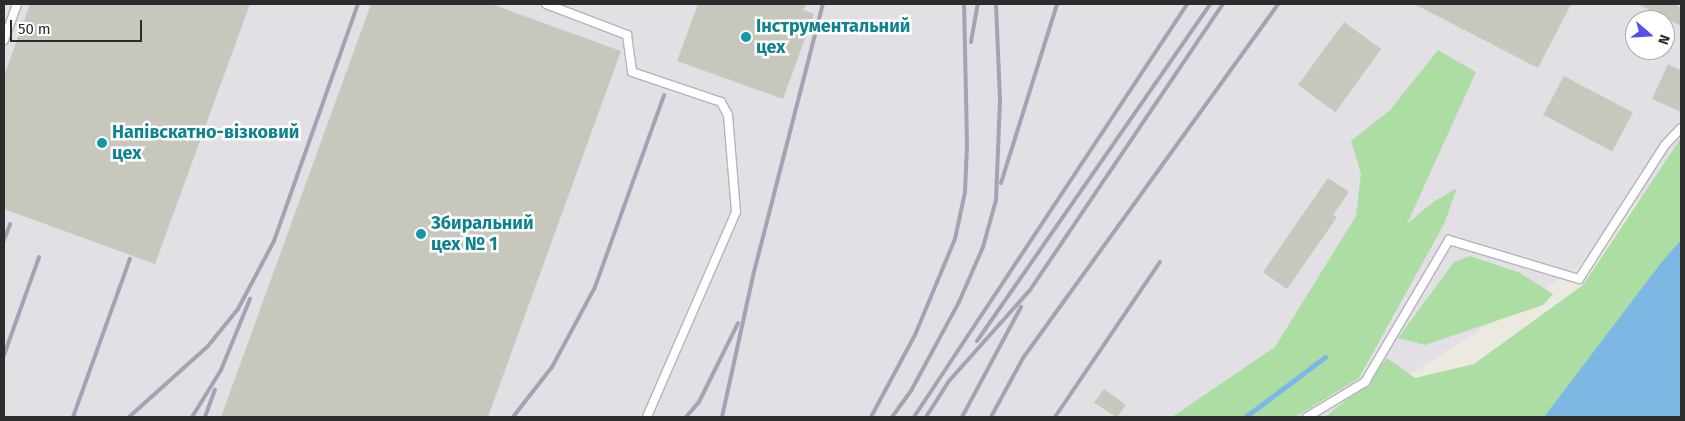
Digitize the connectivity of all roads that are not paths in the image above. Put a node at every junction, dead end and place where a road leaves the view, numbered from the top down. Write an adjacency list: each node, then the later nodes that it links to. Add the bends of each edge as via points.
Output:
1 (17, 4): 3 (lane)
2 (546, 4): 5 (lane, via 627,35 632,72 721,102 728,115 736,212)
3 (4, 40)
4 (1681, 128): 6 (lane, via 1665,145 1579,279 1449,240 1364,382)
5 (647, 417)
6 (1308, 417)

